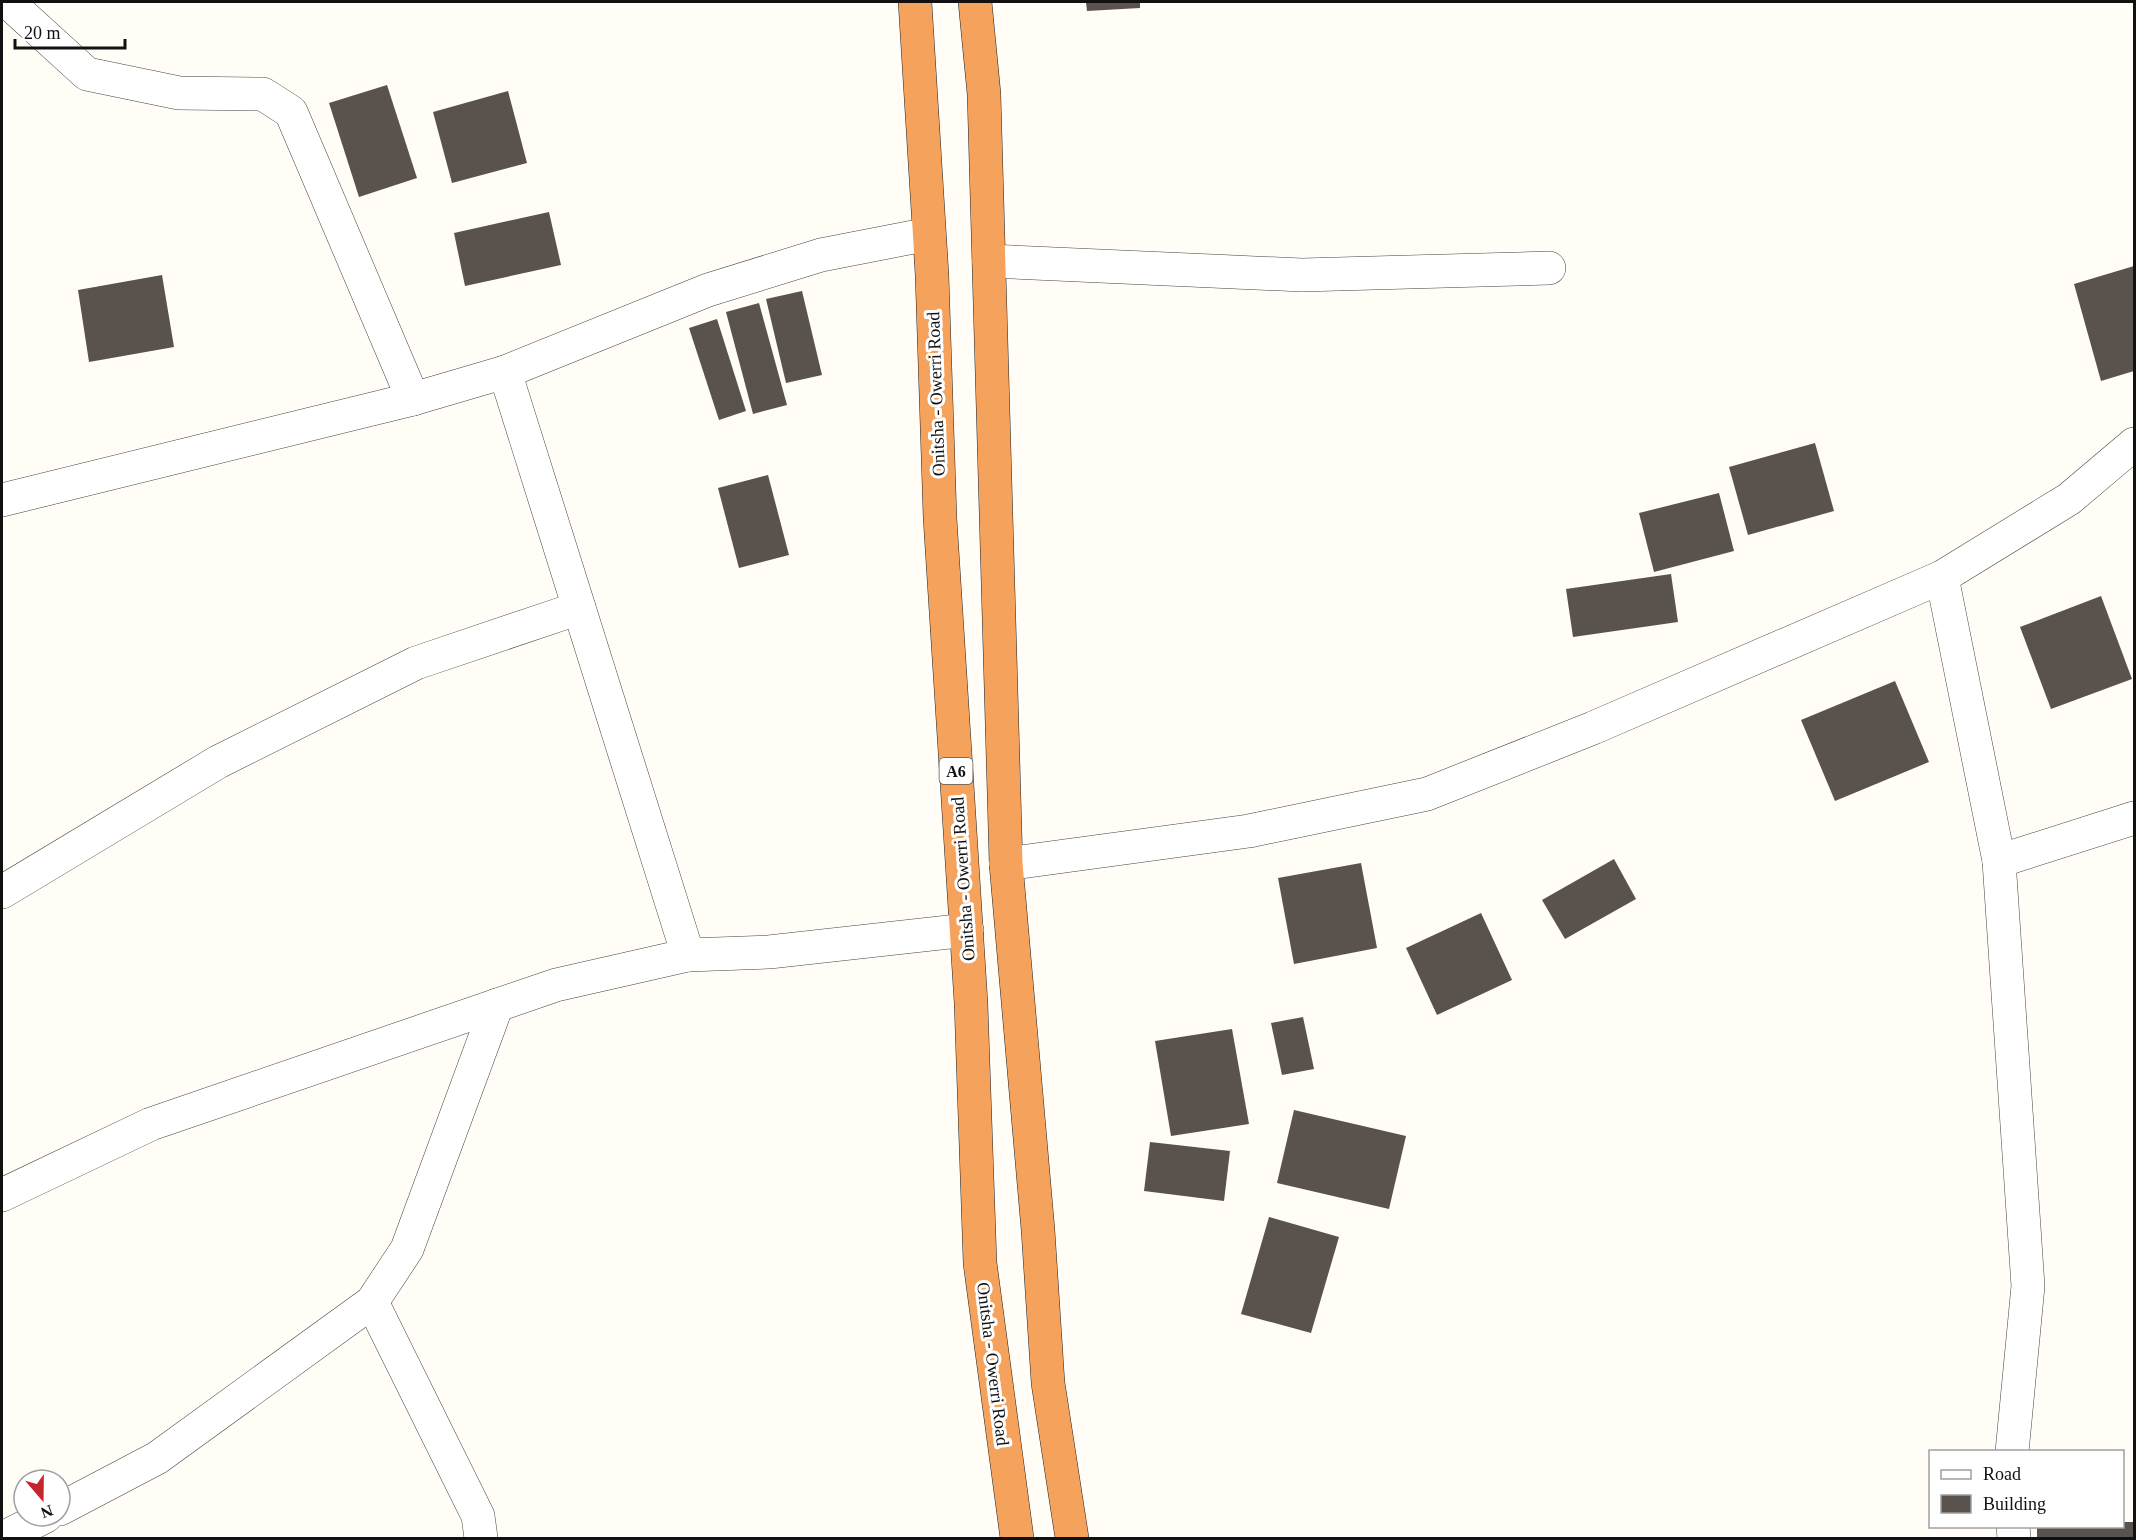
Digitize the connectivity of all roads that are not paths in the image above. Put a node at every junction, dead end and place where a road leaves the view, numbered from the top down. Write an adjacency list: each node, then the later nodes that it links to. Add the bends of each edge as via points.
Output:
1 (8, 2): 8 (street, via 87,74 179,93 263,94 291,112)
2 (915, 2): 4 (highway, Onitsha - Owerri Road / A6)
3 (975, 2): 5 (highway, via 984,94)
4 (929, 234): 7 (street, via 821,255 708,290); 17 (highway, Onitsha - Owerri Road / A6, via 940,518)
5 (989, 261): 6 (street, via 1302,275); 15 (highway)
6 (1549, 268)
7 (505, 372): 8 (street); 12 (street)
8 (413, 399): 10 (street)
9 (2134, 444): 11 (street, via 2069,499)
10 (2, 500)
11 (1942, 577): 14 (street); 15 (street, via 1593,728 1427,794 1249,831)
12 (579, 608): 16 (street, via 416,663 218,762); 18 (street)
13 (2134, 818): 14 (street)
14 (1999, 861): 22 (street, via 2028,1286)
15 (1006, 864): 28 (highway, via 1048,1383)
16 (2, 892)
17 (967, 930): 18 (street, via 769,952); 27 (highway, Onitsha - Owerri Road / A6, via 980,1263)
18 (688, 956): 19 (street, via 556,984)
19 (497, 1005): 20 (street, via 151,1124); 21 (street, via 407,1249)
20 (2, 1195)
21 (372, 1302): 23 (street, via 157,1458); 26 (street, via 478,1516)
22 (2013, 1450)
23 (72, 1503)
24 (24, 1528): 25 (street)
25 (3, 1539)
26 (481, 1539)
27 (1017, 1539)
28 (1072, 1539)

